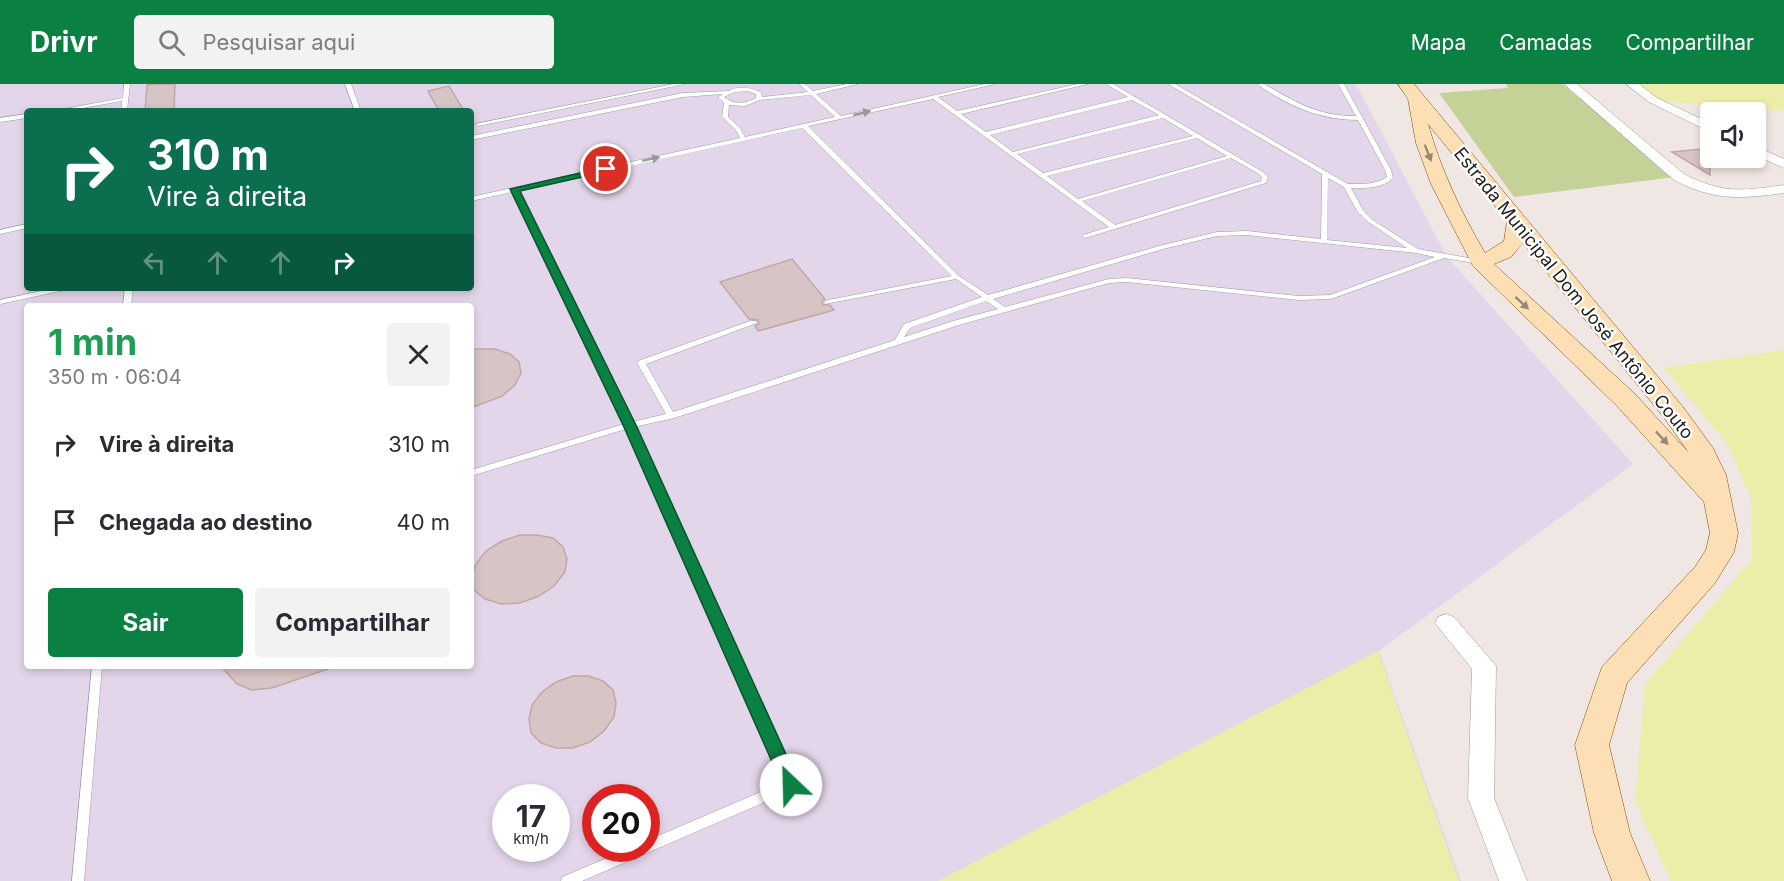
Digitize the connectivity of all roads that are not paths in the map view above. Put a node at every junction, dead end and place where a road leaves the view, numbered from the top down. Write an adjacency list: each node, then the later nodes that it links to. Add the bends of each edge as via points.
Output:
1 (127, 84): 20 (lane)
2 (348, 84): 25 (lane)
3 (682, 84): 33 (lane)
4 (802, 84): 17 (lane)
5 (855, 84): 17 (lane)
6 (992, 84): 18 (lane)
7 (1085, 84): 26 (lane)
8 (1109, 84): 19 (lane)
9 (1171, 84): 43 (lane)
10 (1260, 84): 30 (lane, via 1316,114)
11 (1341, 84): 30 (lane)
12 (1570, 84): 47 (street, via 1679,177 1697,187 1738,196)
13 (1632, 84): 32 (street, via 1653,100)
14 (747, 86): 16 (lane); 21 (lane, via 759,93)
15 (1410, 90): 50 (main road, Estrada Municipal Dom José Antônio Couto); 55 (main road, Estrada Municipal Dom José Antônio Couto, one-way to 55, via 1419,129)
16 (727, 92): 22 (lane, via 721,98); 37 (lane, via 683,95)
17 (812, 93): 21 (lane); 29 (lane)
18 (934, 97): 26 (lane); 29 (lane, one-way to 18)
19 (1132, 98): 28 (lane); 35 (lane)
20 (126, 99): 23 (lane); 24 (lane)
21 (759, 99): 22 (lane, via 748,104)
22 (727, 103): 38 (lane, via 726,117)
23 (74, 108)
24 (124, 108)
25 (356, 108)
26 (957, 113): 35 (lane)
27 (24, 116): 31 (lane)
28 (1163, 116): 36 (lane); 39 (lane)
29 (840, 118): 34 (lane)
30 (1360, 118): 45 (lane, via 1390,178 1378,185)
31 (0, 120)
32 (1700, 123)
33 (478, 124)
34 (804, 126): 38 (lane); 61 (lane)
35 (985, 134): 39 (lane)
36 (1198, 136): 41 (lane); 44 (lane)
37 (474, 137)
38 (744, 139): 46 (lane, one-way to 38)
39 (1012, 154): 44 (lane)
40 (1766, 155): 42 (street)
41 (1232, 156): 49 (lane); 51 (lane, via 1261,173 1264,182)
42 (1784, 164)
43 (1324, 173): 45 (lane); 56 (lane)
44 (1042, 175): 49 (lane)
45 (1347, 186): 58 (lane, via 1369,220)
46 (514, 189): 48 (lane); 70 (lane)
47 (1784, 189)
48 (474, 198)
49 (1077, 201): 51 (lane)
50 (1516, 218): 57 (main road, via 1519,232); 72 (main road, Estrada Municipal Dom José Antônio Couto, via 1704,454)
51 (1112, 226): 54 (lane)
52 (24, 227): 53 (lane)
53 (0, 232)
54 (1085, 236)
55 (1465, 236): 57 (main road); 60 (main road, Estrada Municipal Dom José Antônio Couto)
56 (1324, 240): 58 (lane); 63 (lane, via 1217,234)
57 (1513, 245): 60 (main road)
58 (1416, 251): 59 (lane)
59 (1443, 256): 60 (lane); 66 (lane, via 1331,297 1299,298 1127,280 1087,285)
60 (1480, 262): 72 (main road, Estrada Municipal Dom José Antônio Couto, one-way to 72, via 1626,400)
61 (957, 277): 63 (lane); 65 (lane)
62 (51, 291): 64 (lane)
63 (987, 298): 66 (lane); 68 (lane, via 907,326)
64 (0, 302)
65 (828, 302)
66 (1004, 309): 68 (lane)
67 (753, 323): 69 (lane, via 641,363)
68 (898, 342): 69 (lane)
69 (670, 416): 70 (lane)
70 (629, 425): 71 (lane); 75 (lane, via 791,785)
71 (474, 472)
72 (1717, 499): 80 (main road, Estrada Municipal Dom José Antônio Couto, via 1724,533 1720,552 1705,575 1613,677 1592,745 1612,833)
73 (1446, 623): 79 (street, via 1484,666 1481,798)
74 (97, 669): 77 (lane)
75 (660, 841)
76 (612, 862): 78 (lane)
77 (78, 881)
78 (567, 881)
79 (1513, 881)
80 (1631, 881)

